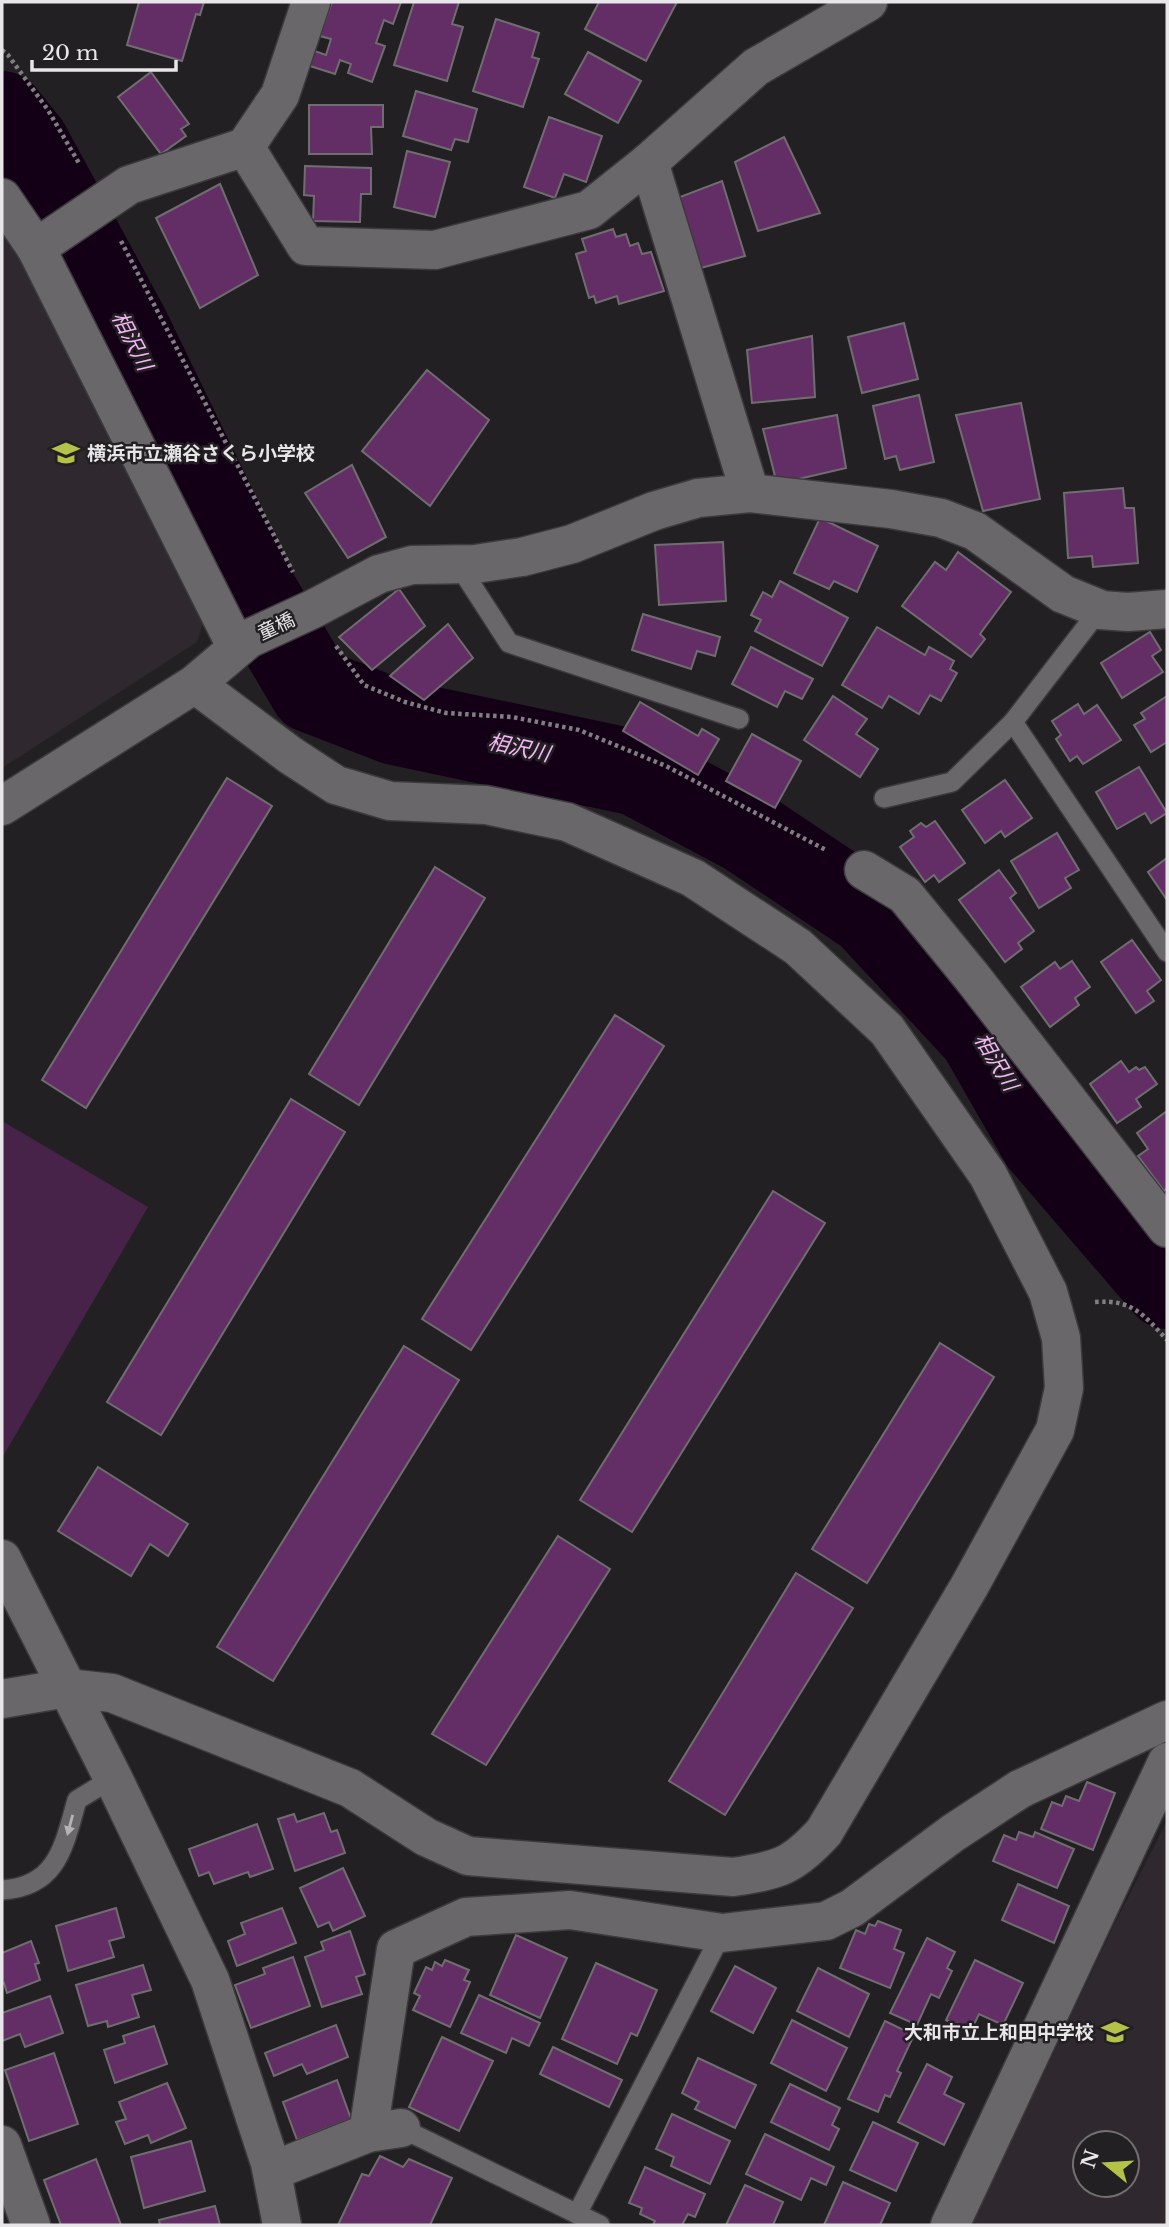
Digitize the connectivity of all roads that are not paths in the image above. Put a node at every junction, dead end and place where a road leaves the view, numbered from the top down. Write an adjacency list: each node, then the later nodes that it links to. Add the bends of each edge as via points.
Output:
1 (311, 2): 3 (street, via 280,94)
2 (869, 2): 4 (street, via 756,67)
3 (245, 147): 4 (street, via 306,246 435,250 589,210); 6 (street, via 129,185)
4 (649, 162): 7 (street)
5 (2, 198): 6 (street)
6 (44, 242): 11 (street)
7 (750, 493): 8 (street, 童橋, via 698,498 572,544 522,557); 9 (street, 童橋, via 941,518 975,531 1063,594)
8 (458, 564): 11 (street, 童橋, via 412,565 379,574); 13 (lane, via 509,643)
9 (1100, 608): 10 (street, 童橋, via 1128,612); 14 (lane)
10 (1167, 609)
11 (242, 643): 12 (street, 童橋)
12 (195, 684): 16 (street, 童橋); 21 (street, via 336,785 390,801 486,805 567,822 693,878 798,947 887,1030 988,1175 1048,1292 1061,1338 1064,1388 1055,1430 971,1585 824,1832 804,1854 772,1871 733,1877 468,1856 426,1837 349,1788 112,1693)
13 (739, 719)
14 (1013, 722): 15 (lane, via 952,782); 18 (lane)
15 (884, 798)
16 (2, 806)
17 (864, 870): 19 (street, via 905,895)
18 (1167, 952)
19 (1167, 1228)
20 (2, 1559): 21 (street)
21 (67, 1688): 22 (street); 25 (street)
22 (2, 1699)
23 (1167, 1720): 27 (street, via 1020,1790 852,1908 826,1921)
24 (1167, 1762): 35 (street)
25 (113, 1779): 26 (lane, one-way to 26, via 76,1800 62,1852 48,1873 19,1889); 30 (street, via 210,1980)
26 (2, 1890)
27 (722, 1933): 28 (street, via 570,1910 466,1917 396,1949); 31 (lane)
28 (384, 2131): 30 (street); 31 (lane)
29 (2, 2146): 32 (street)
30 (272, 2171): 33 (street)
31 (577, 2214): 34 (lane)
32 (31, 2225)
33 (282, 2225)
34 (600, 2225)
35 (950, 2225)

